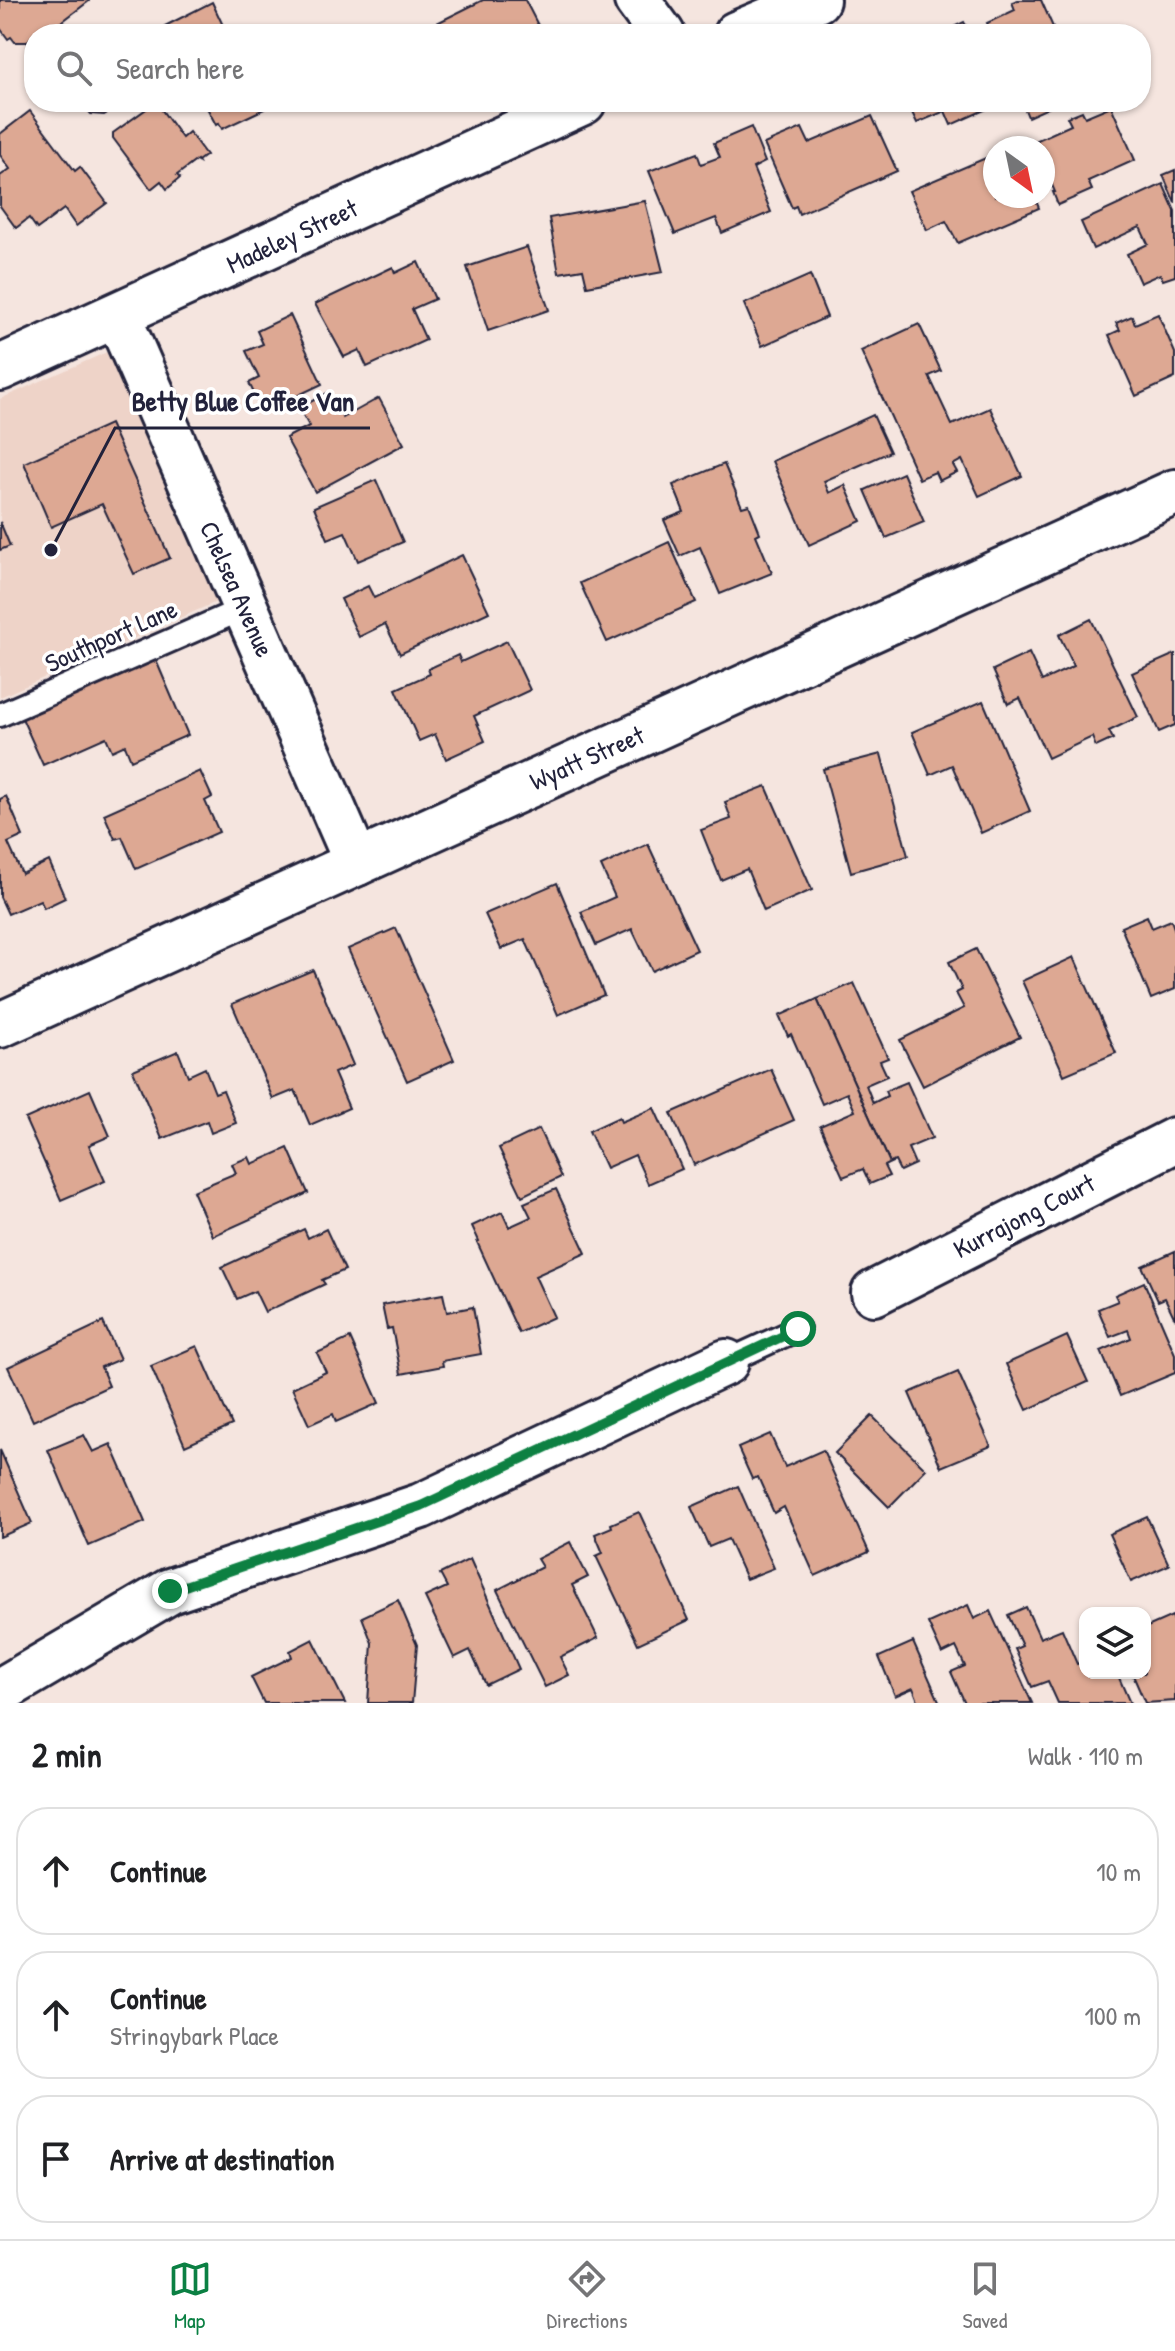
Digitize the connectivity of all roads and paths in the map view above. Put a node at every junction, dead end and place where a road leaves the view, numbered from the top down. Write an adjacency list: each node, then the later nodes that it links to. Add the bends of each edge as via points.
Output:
1 (637, 0): 3 (street)
2 (817, 0): 4 (street)
3 (655, 24)
4 (760, 24)
5 (561, 112): 6 (street, Madeley Street)
6 (118, 316): 7 (street, Madeley Street); 9 (street, Chelsea Avenue)
7 (0, 368)
8 (1175, 492): 11 (street, Wyatt Street)
9 (245, 608): 10 (lane, Southport Lane); 11 (street, Chelsea Avenue)
10 (0, 715)
11 (357, 863): 12 (street, Wyatt Street)
12 (0, 1025)
13 (1175, 1140): 14 (street, Kurrajong Court)
14 (874, 1293)
15 (798, 1329): 16 (lane)
16 (726, 1362): 17 (street, via 421,1506 170,1591)
17 (4, 1686)

